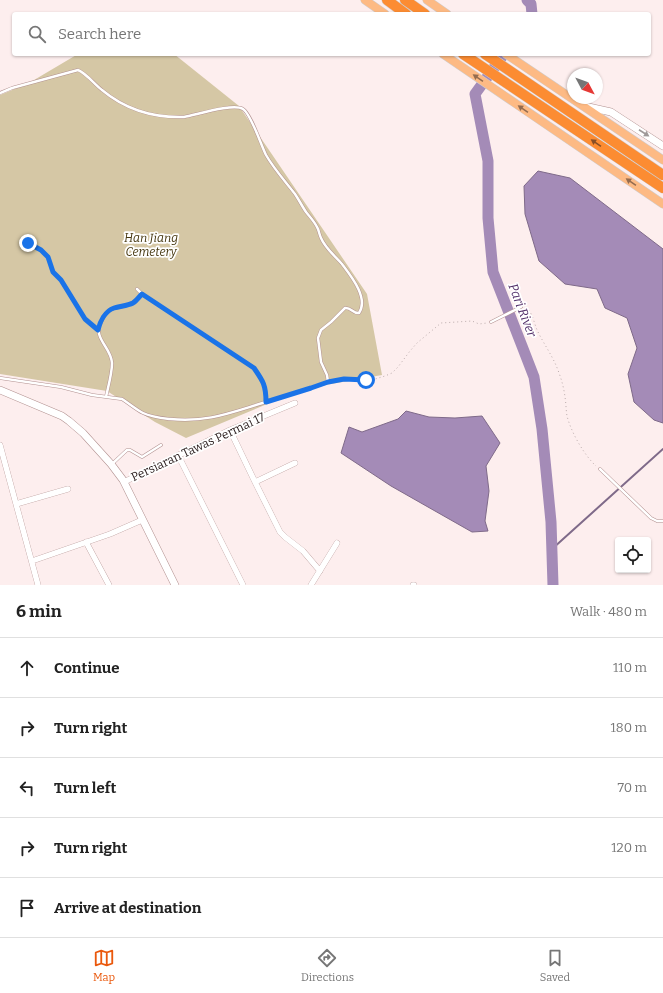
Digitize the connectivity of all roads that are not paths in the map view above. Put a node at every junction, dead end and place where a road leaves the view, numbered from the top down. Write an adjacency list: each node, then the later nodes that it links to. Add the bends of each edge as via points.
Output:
1 (365, 0): 7 (main road)
2 (387, 0): 8 (highway)
3 (404, 0): 9 (highway)
4 (427, 0): 6 (main road)
5 (434, 0): 6 (lane)
6 (439, 9): 10 (main road)
7 (382, 12)
8 (403, 12)
9 (422, 12)
10 (444, 12)
11 (446, 56): 23 (main road, one-way to 11)
12 (466, 56): 22 (highway, one-way to 12)
13 (488, 56): 21 (highway)
14 (509, 56): 16 (main road)
15 (0, 93): 33 (lane, via 78,70 118,102 144,113 184,117 237,107 249,115 272,165 316,225 328,249 353,280 362,301 360,312 345,308 319,334 320,358 328,382)
16 (584, 106): 17 (main road); 18 (street, one-way to 18, via 611,112)
17 (636, 141): 19 (main road); 20 (main road)
18 (663, 146)
19 (663, 153)
20 (663, 160)
21 (663, 175)
22 (663, 188)
23 (663, 204)
24 (28, 243): 29 (lane, via 48,257 53,272 61,280 85,319)
25 (137, 289): 26 (lane)
26 (142, 294): 29 (lane, via 132,303 113,308 106,313); 33 (lane, via 254,368 263,381)
27 (521, 307): 28 (lane)
28 (491, 322)
29 (98, 330): 32 (lane, via 112,364)
30 (0, 378): 32 (lane, via 61,387)
31 (0, 390): 40 (street, via 66,418)
32 (106, 398): 33 (lane, via 126,401 143,413 182,420 230,414)
33 (266, 402)
34 (295, 403): 35 (street, Persiaran Tawas Permai 17)
35 (230, 430): 38 (street, Persiaran Tawas Permai 17); 43 (street)
36 (0, 445): 45 (street)
37 (161, 445): 40 (lane, via 142,457 126,450)
38 (178, 455): 42 (street, Persiaran Tawas Permai 17); 55 (street)
39 (295, 463): 43 (street)
40 (111, 464): 42 (street)
41 (600, 469): 47 (lane, via 651,518)
42 (124, 482): 46 (street)
43 (255, 482): 51 (street, via 280,532)
44 (68, 489): 45 (street)
45 (16, 504): 50 (street)
46 (142, 520): 48 (street); 54 (street)
47 (663, 521)
48 (86, 542): 50 (street); 53 (street)
49 (337, 543): 51 (street)
50 (32, 562): 52 (street)
51 (320, 571): 56 (street)
52 (38, 585)
53 (109, 585)
54 (175, 585)
55 (244, 585)
56 (311, 585)

